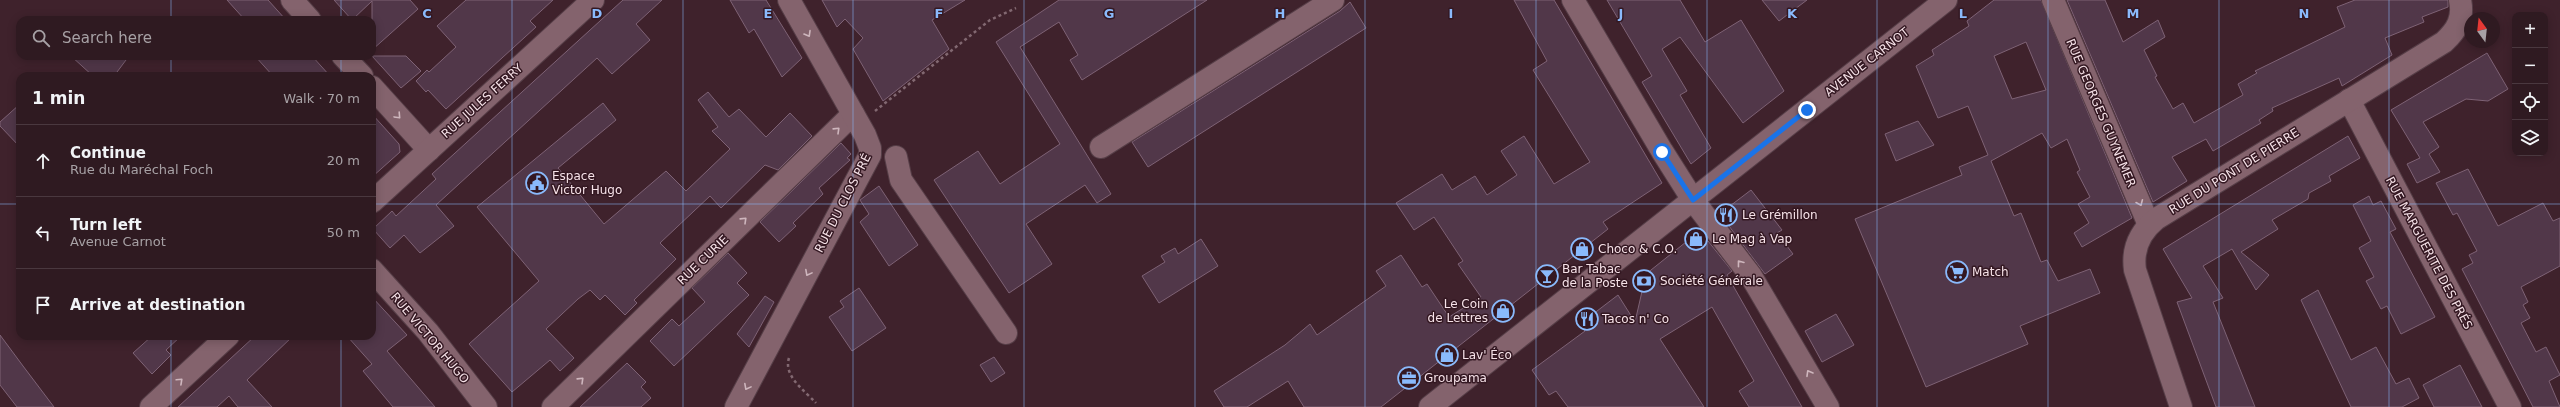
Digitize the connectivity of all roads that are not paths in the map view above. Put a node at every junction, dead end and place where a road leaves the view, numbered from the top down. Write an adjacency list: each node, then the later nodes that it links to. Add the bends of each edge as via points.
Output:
1 (292, 0): 9 (street)
2 (593, 0): 16 (street, RUE JULES FERRY)
3 (789, 0): 14 (street, RUE DU CLOS PRÉ, one-way to 14)
4 (1333, 0): 15 (street)
5 (1573, 0): 19 (street)
6 (1946, 0): 19 (street, AVENUE CARNOT)
7 (2053, 0): 20 (street, RUE GEORGES GUYNEMER, one-way to 20)
8 (2460, 0): 13 (street, RUE DU PONT DE PIERRE, via 2460,20 2454,32 2444,42)
9 (306, 16)
10 (347, 60): 11 (street)
11 (358, 72)
12 (376, 91): 16 (street, one-way to 16)
13 (2349, 100): 20 (street, RUE DU PONT DE PIERRE); 31 (street, RUE MARGUERITE DES PRÉS)
14 (856, 119): 26 (street, RUE CURIE, one-way to 14); 27 (street, RUE DU CLOS PRÉ, one-way to 27, via 870,148 870,155)
15 (1101, 147)
16 (429, 150): 18 (street, RUE JULES FERRY)
17 (896, 158): 22 (street, via 901,180)
18 (376, 198)
19 (1693, 200): 28 (street, AVENUE CARNOT); 29 (street, one-way to 19, via 1751,276)
20 (2149, 225): 30 (street, RUE DU PONT DE PIERRE, via 2140,237 2134,252 2135,270)
21 (376, 274): 25 (street, RUE VICTOR HUGO, via 428,332)
22 (1006, 333)
23 (224, 340): 24 (street, one-way to 23)
24 (151, 407)
25 (486, 407)
26 (553, 407)
27 (736, 407)
28 (1430, 407)
29 (1828, 407)
30 (2181, 407)
31 (2510, 407)

